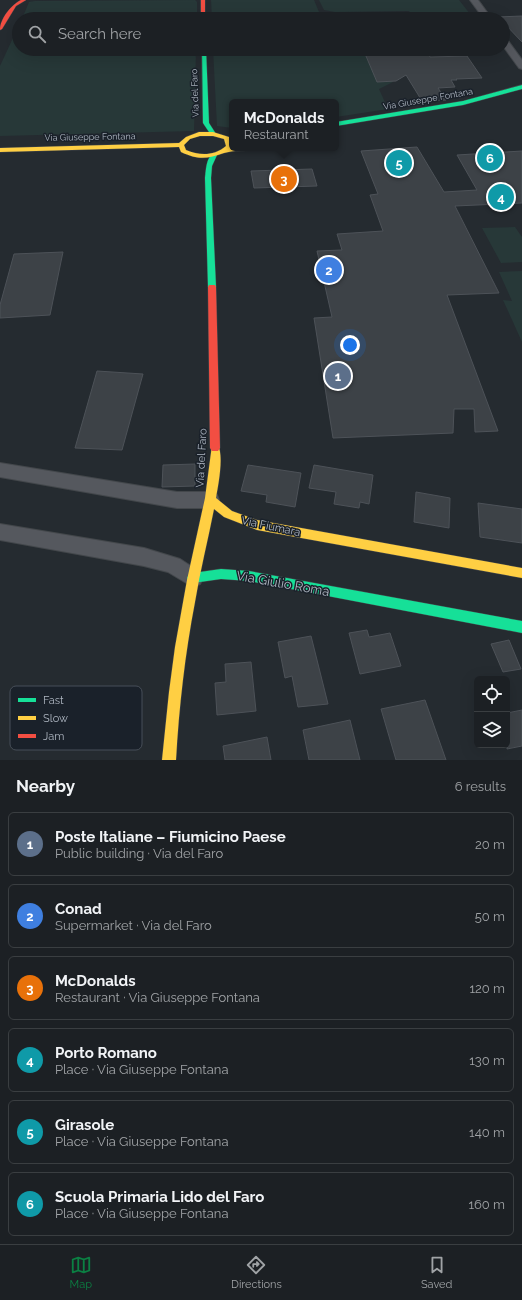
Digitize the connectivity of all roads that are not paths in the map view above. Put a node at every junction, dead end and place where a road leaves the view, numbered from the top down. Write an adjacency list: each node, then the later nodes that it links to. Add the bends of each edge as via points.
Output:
1 (5, 0): 5 (street)
2 (24, 0): 5 (street)
3 (202, 0): 6 (street)
4 (474, 0): 7 (street)
5 (14, 5): 8 (street)
6 (203, 12)
7 (483, 12)
8 (0, 29)
9 (510, 50): 11 (street)
10 (204, 56): 14 (street, Via del Faro, via 206,123)
11 (522, 66)
12 (522, 87): 13 (street, Via Giuseppe Fontana, via 463,103)
13 (339, 124)
14 (212, 134): 15 (street); 16 (street, via 192,136)
15 (229, 138): 18 (street, via 229,146)
16 (181, 145): 17 (street, Via Giuseppe Fontana); 20 (street, via 183,151 190,155)
17 (0, 150)
18 (225, 151): 19 (street); 20 (street)
19 (229, 151)
20 (214, 155): 22 (street, Via del Faro, via 208,164 216,447)
21 (0, 470): 22 (street, via 172,499)
22 (210, 500): 24 (street, Via Fiumara, via 228,514 257,524); 25 (street, Via del Faro)
23 (0, 532): 25 (street, via 154,559 173,565)
24 (522, 573)
25 (193, 578): 26 (street, Via Giulio Roma, via 221,574 243,575); 27 (street, Via del Faro, via 175,689)
26 (522, 627)
27 (169, 760)

